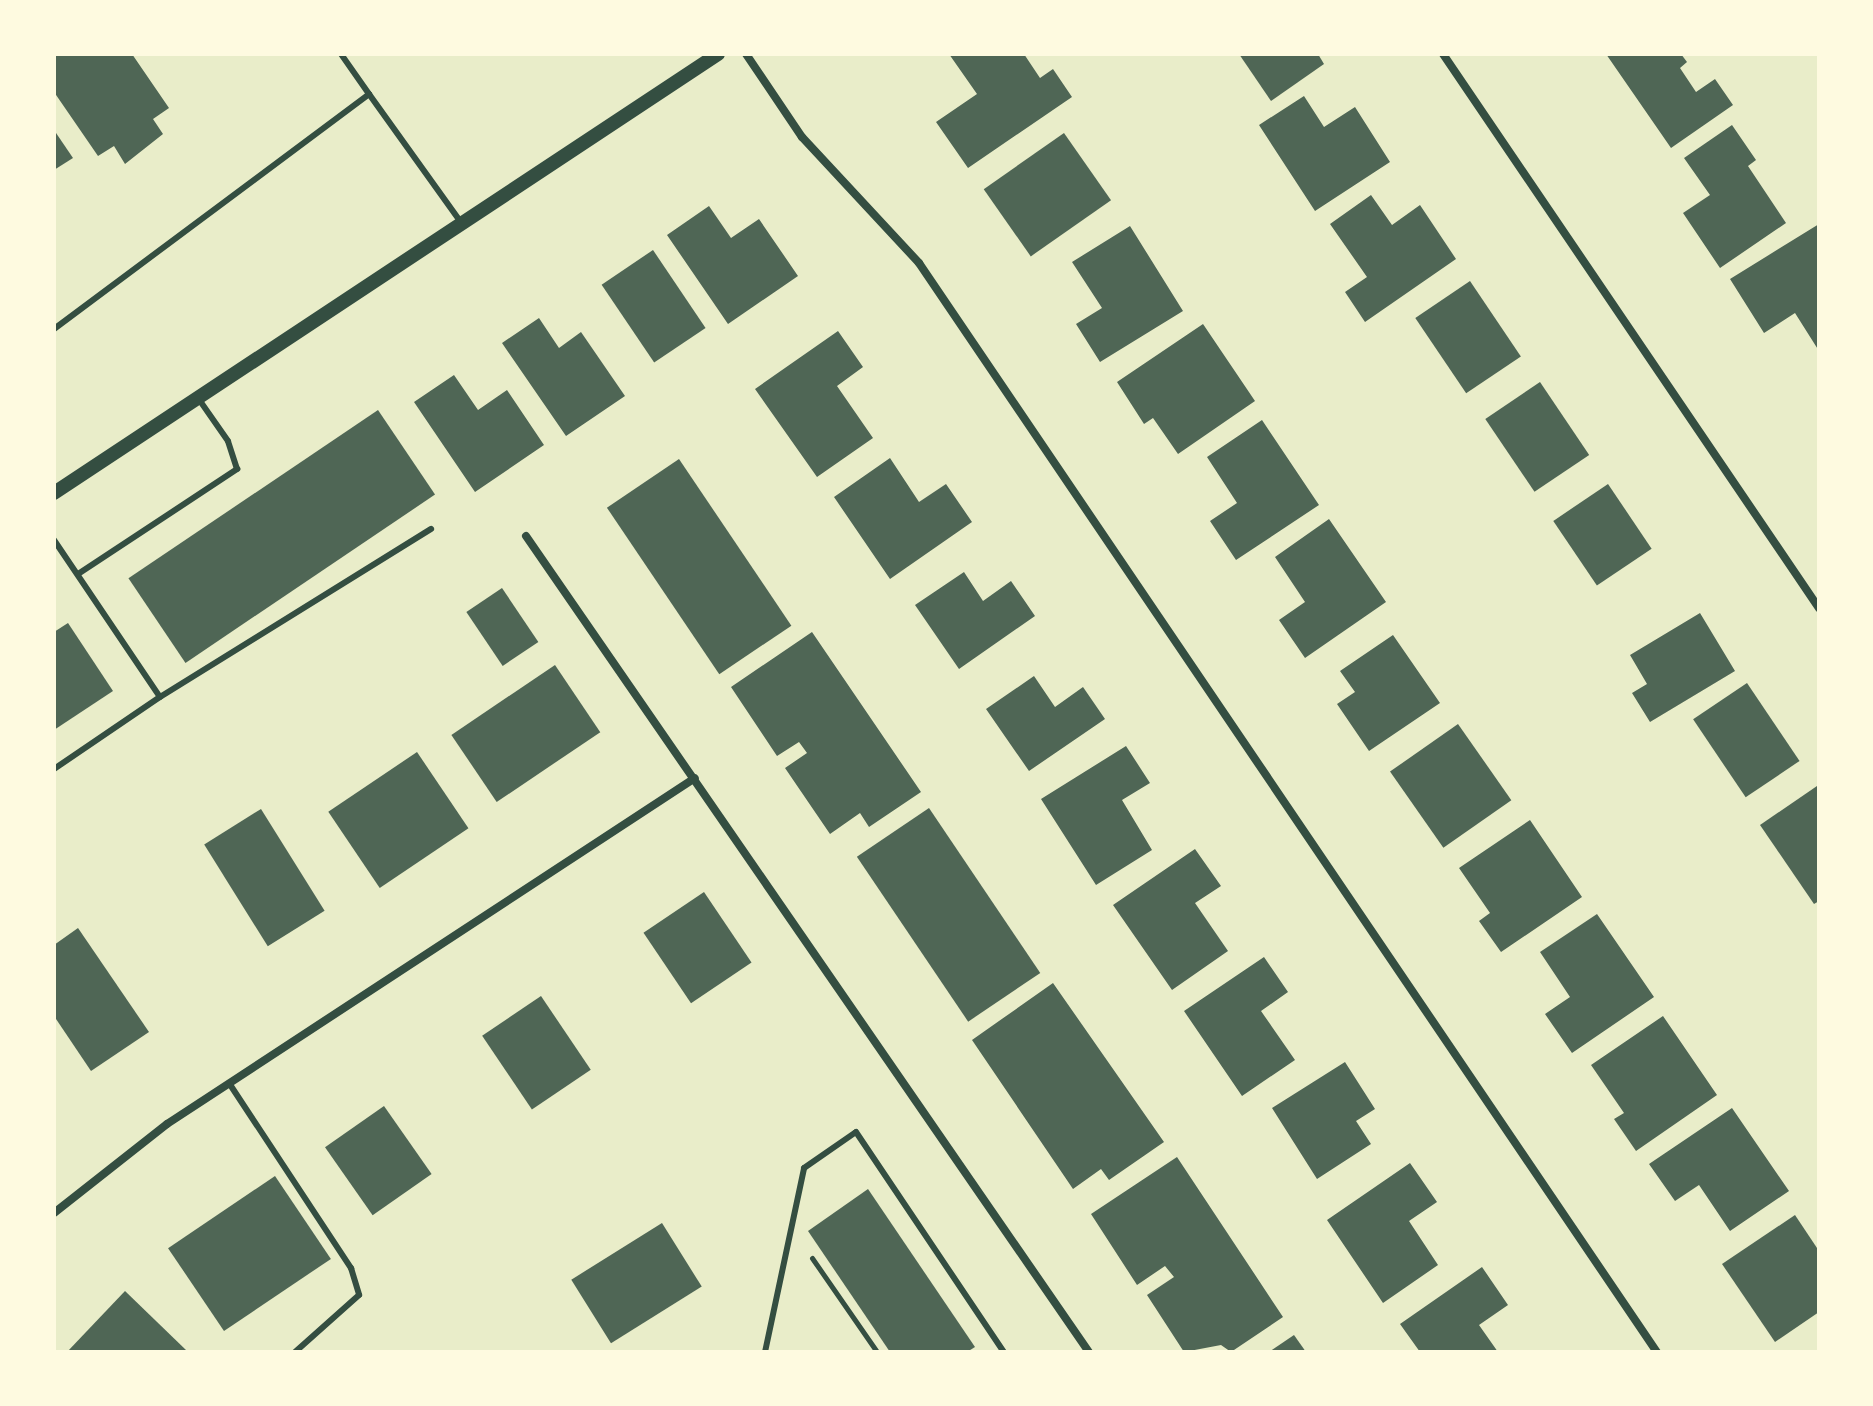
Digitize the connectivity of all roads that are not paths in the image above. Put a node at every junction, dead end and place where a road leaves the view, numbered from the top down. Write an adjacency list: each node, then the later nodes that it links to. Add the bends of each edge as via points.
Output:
1 (341, 54): 5 (lane)
2 (718, 54): 6 (street)
3 (746, 54): 24 (street, via 802,137 919,263)
4 (1443, 54): 14 (street)
5 (369, 94): 6 (lane); 7 (lane)
6 (462, 224): 8 (street)
7 (54, 329)
8 (198, 398): 9 (street); 13 (lane, via 228,441 237,469)
9 (54, 493)
10 (431, 529): 15 (lane)
11 (526, 536): 17 (street)
12 (54, 540): 13 (lane)
13 (78, 574): 15 (lane)
14 (1819, 608)
15 (160, 697): 16 (lane)
16 (54, 769)
17 (695, 778): 18 (street); 23 (street)
18 (229, 1083): 19 (street); 20 (lane, via 351,1268 359,1295)
19 (54, 1213)
20 (295, 1352)
21 (765, 1352): 22 (lane, via 804,1168 856,1132)
22 (1004, 1352)
23 (1089, 1352)
24 (1657, 1352)

